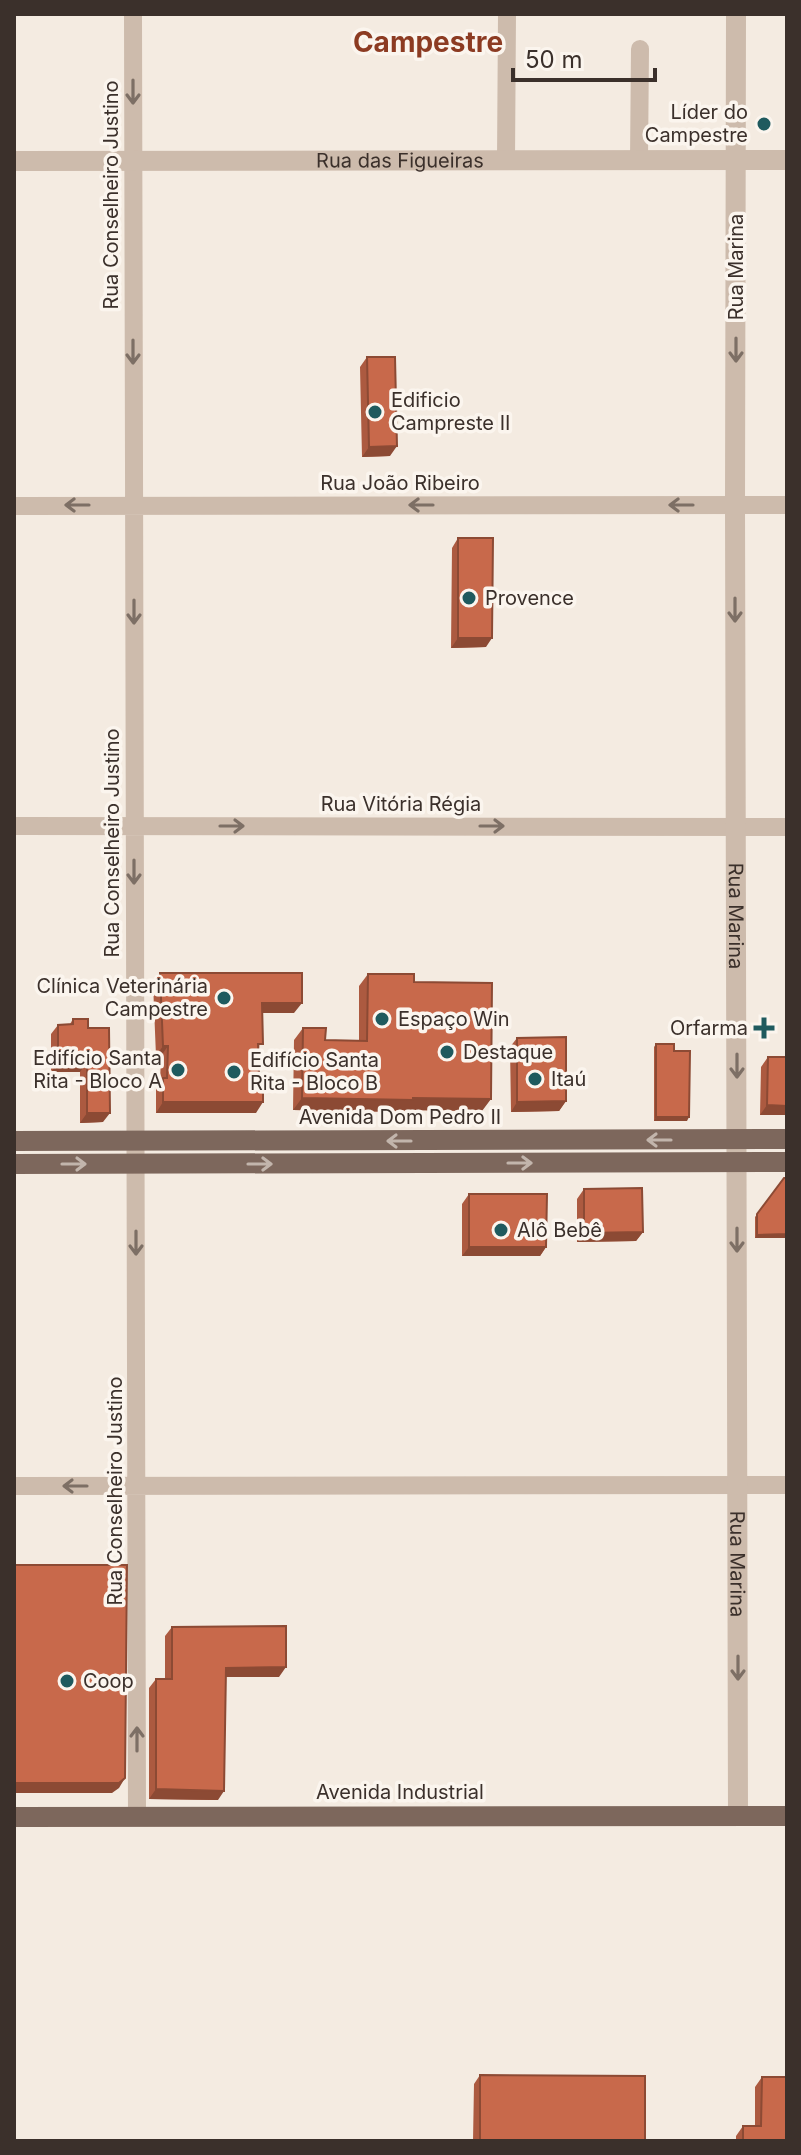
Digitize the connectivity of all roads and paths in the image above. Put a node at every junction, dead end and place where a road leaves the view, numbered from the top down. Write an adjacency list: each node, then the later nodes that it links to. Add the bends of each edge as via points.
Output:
1 (133, 14): 10 (street, Rua Conselheiro Justino, one-way to 10)
2 (507, 14): 5 (street)
3 (736, 14): 7 (street, Rua Marina)
4 (640, 49): 6 (street)
5 (506, 160): 6 (street, Rua das Figueiras); 10 (street, Rua das Figueiras)
6 (639, 160): 7 (street, Rua das Figueiras)
7 (737, 160): 8 (street, Rua das Figueiras); 12 (street, Rua Marina, one-way to 12)
8 (787, 160)
9 (14, 161): 10 (street, Rua das Figueiras)
10 (133, 161): 11 (street, Rua Conselheiro Justino, one-way to 11)
11 (134, 505): 12 (street, Rua João Ribeiro, one-way to 11); 14 (street, Rua João Ribeiro, one-way to 14); 16 (street, Rua Conselheiro Justino, one-way to 16)
12 (735, 505): 13 (street, Rua João Ribeiro); 17 (street, Rua Marina, one-way to 17)
13 (787, 505)
14 (14, 506)
15 (14, 826): 16 (street, Rua Vitória Régia)
16 (134, 826): 17 (street, Rua Vitória Régia, one-way to 17); 22 (street, Rua Conselheiro Justino, one-way to 22)
17 (736, 826): 18 (street, Rua Vitória Régia); 19 (street, Rua Marina, one-way to 19)
18 (787, 827)
19 (737, 1139): 20 (main road, Avenida Dom Pedro II); 22 (main road, Avenida Dom Pedro II, one-way to 22); 23 (street, Rua Marina)
20 (787, 1139)
21 (14, 1141): 22 (main road, Avenida Dom Pedro II)
22 (135, 1142): 26 (street, Rua Conselheiro Justino)
23 (737, 1162): 24 (main road); 26 (main road, one-way to 23); 27 (street, Rua Marina, one-way to 27)
24 (787, 1162)
25 (14, 1164): 26 (main road, one-way to 26)
26 (135, 1165): 30 (street, Rua Conselheiro Justino, one-way to 30)
27 (737, 1485): 28 (street); 30 (street); 31 (street, Rua Marina, one-way to 31)
28 (787, 1485)
29 (14, 1486): 30 (street, one-way to 29)
30 (137, 1486): 34 (street, Rua Conselheiro Justino, one-way to 30)
31 (738, 1816): 32 (main road, Avenida Industrial); 34 (main road, Avenida Industrial)
32 (787, 1816)
33 (14, 1817): 34 (main road, Avenida Industrial)
34 (137, 1817)

